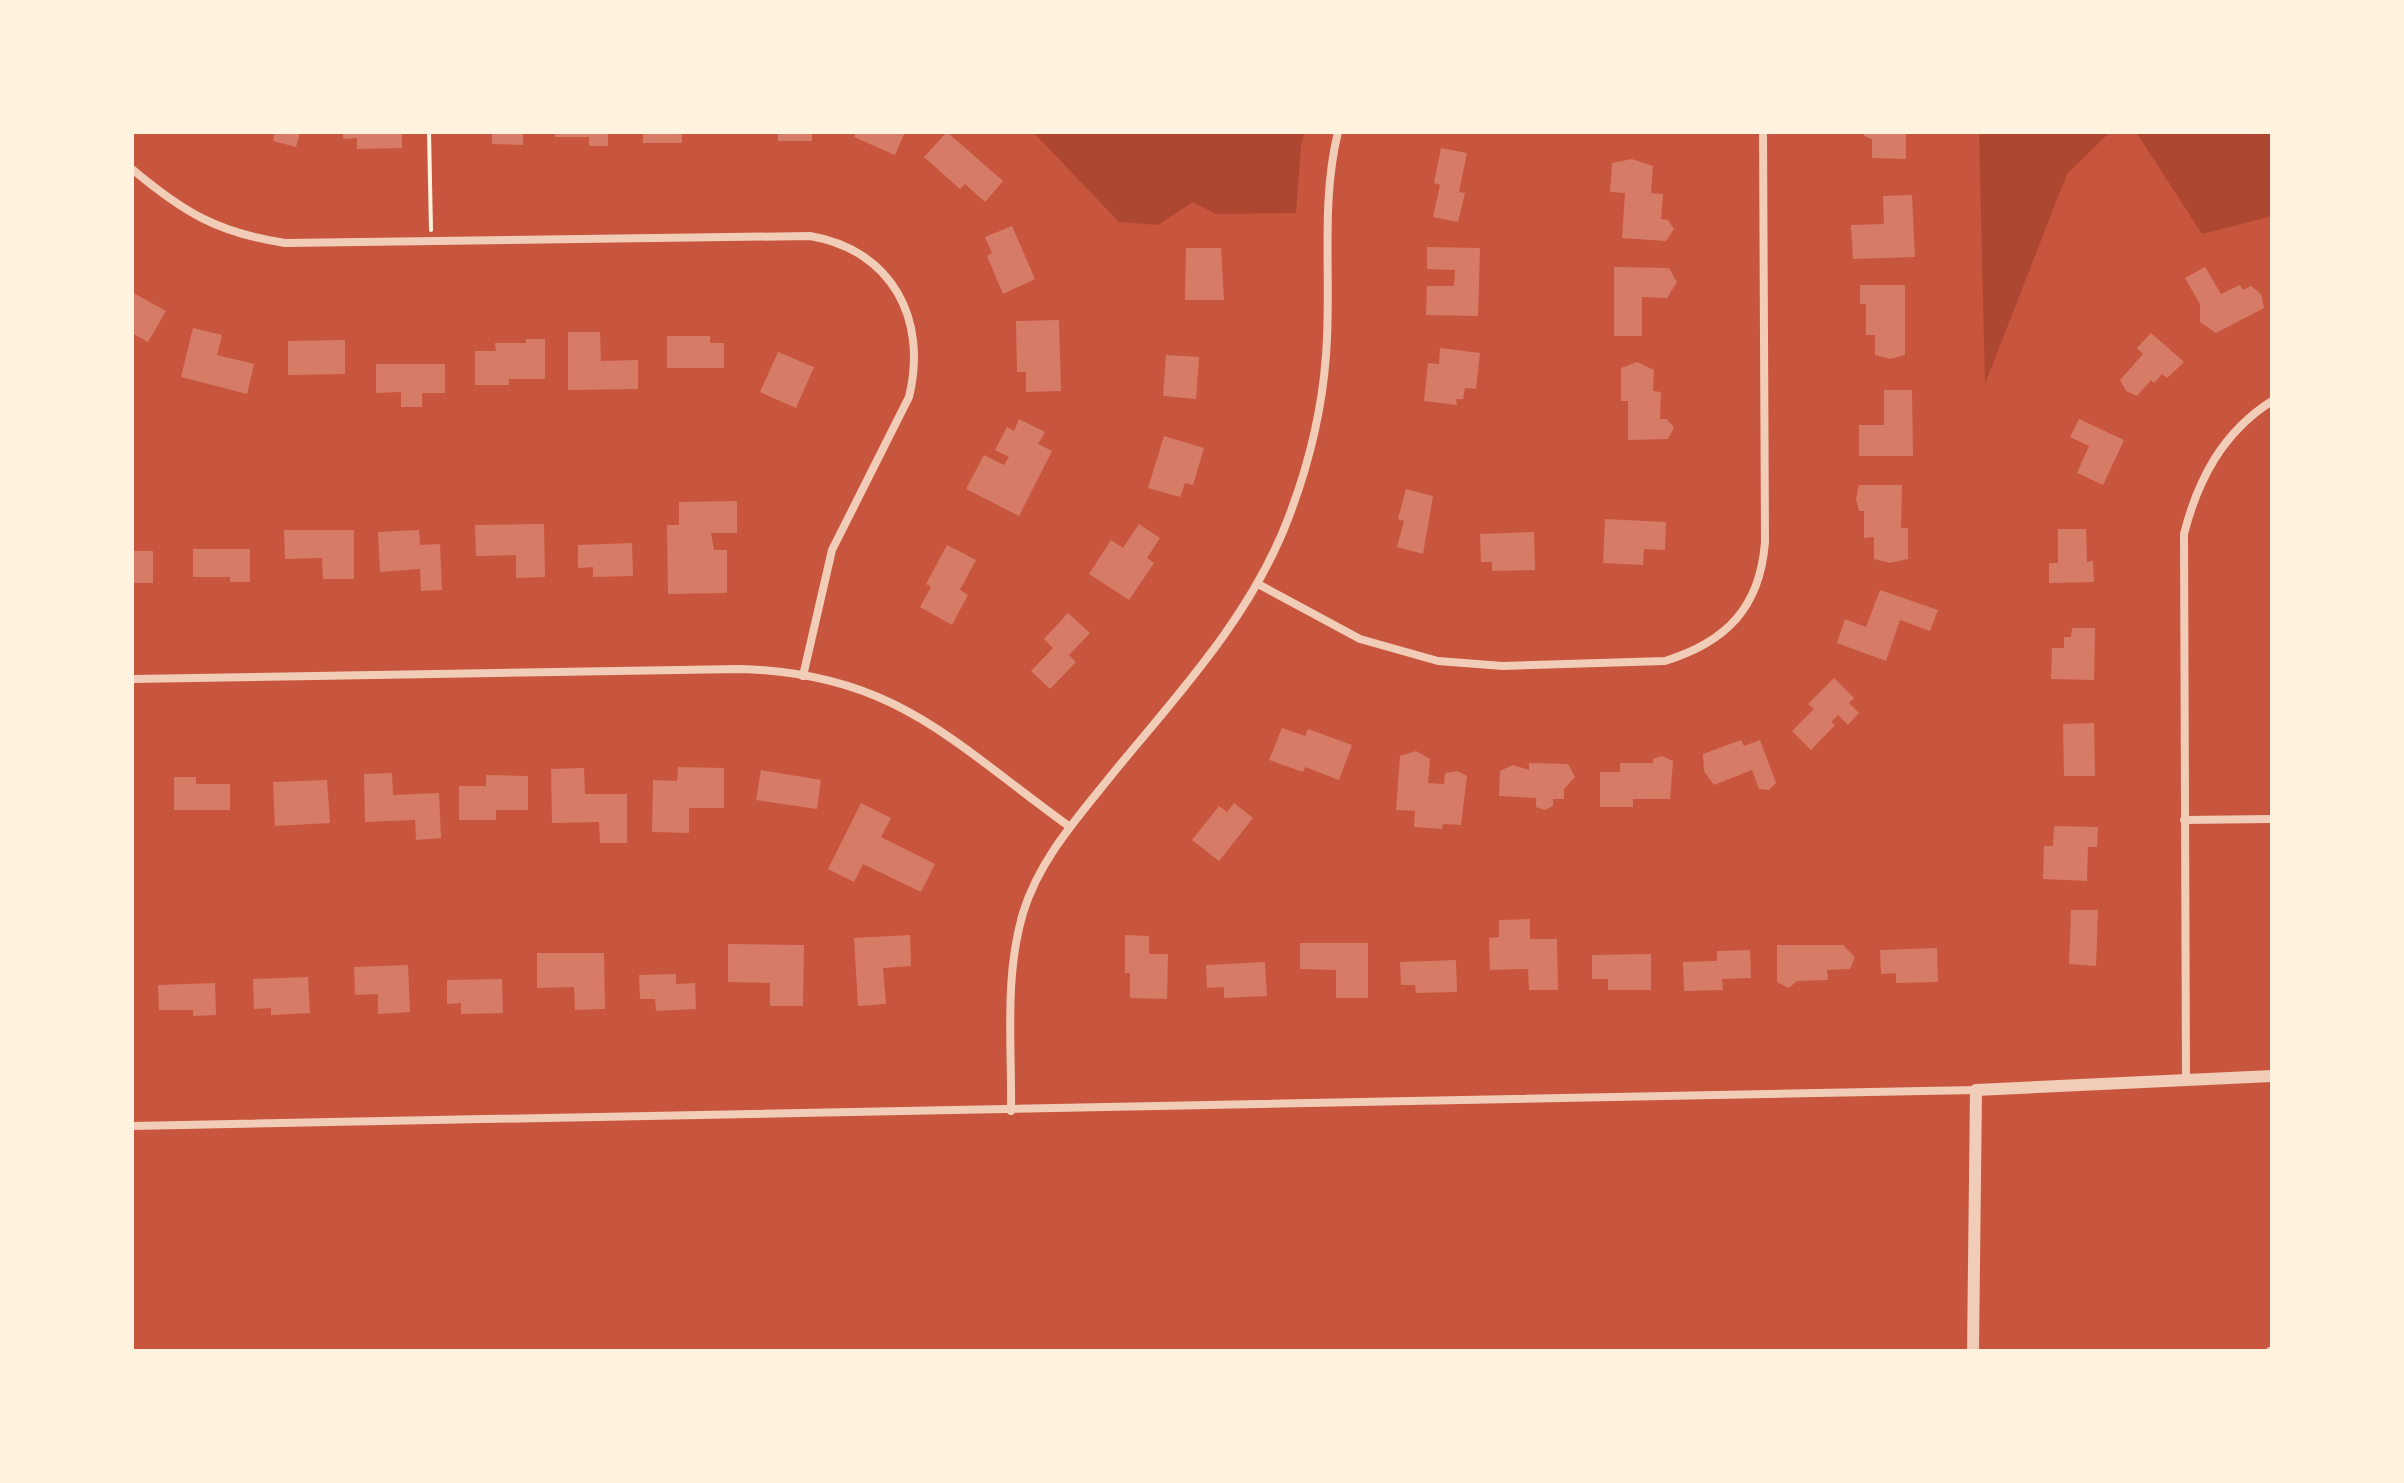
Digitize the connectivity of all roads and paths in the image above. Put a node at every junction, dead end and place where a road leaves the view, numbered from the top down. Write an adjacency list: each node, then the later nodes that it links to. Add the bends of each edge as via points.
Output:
1 (429, 132): 5 (path)
2 (1338, 132): 7 (street, via 1327,205 1326,354 1320,407 1289,518)
3 (1763, 132): 7 (street, via 1765,542 1758,582 1733,623 1693,652 1665,661 1462,664 1399,653 1360,639)
4 (132, 169): 5 (street, via 193,216 252,238 285,243)
5 (431, 241): 8 (street, via 810,236 852,250 883,273 911,324 914,374 909,397 832,550)
6 (2272, 401): 11 (street, via 2216,455 2193,499 2184,534)
7 (1258, 584): 12 (street, via 1209,657)
8 (803, 676): 9 (street, via 740,669); 12 (street, via 841,683 923,718)
9 (132, 679)
10 (2272, 819): 11 (street)
11 (2184, 820): 14 (street)
12 (1070, 827): 16 (street, via 1032,890 1015,945)
13 (2272, 1076): 14 (street)
14 (2186, 1080): 15 (street)
15 (1976, 1090): 16 (street); 18 (street)
16 (1011, 1111): 17 (street)
17 (132, 1126)
18 (1973, 1351)

